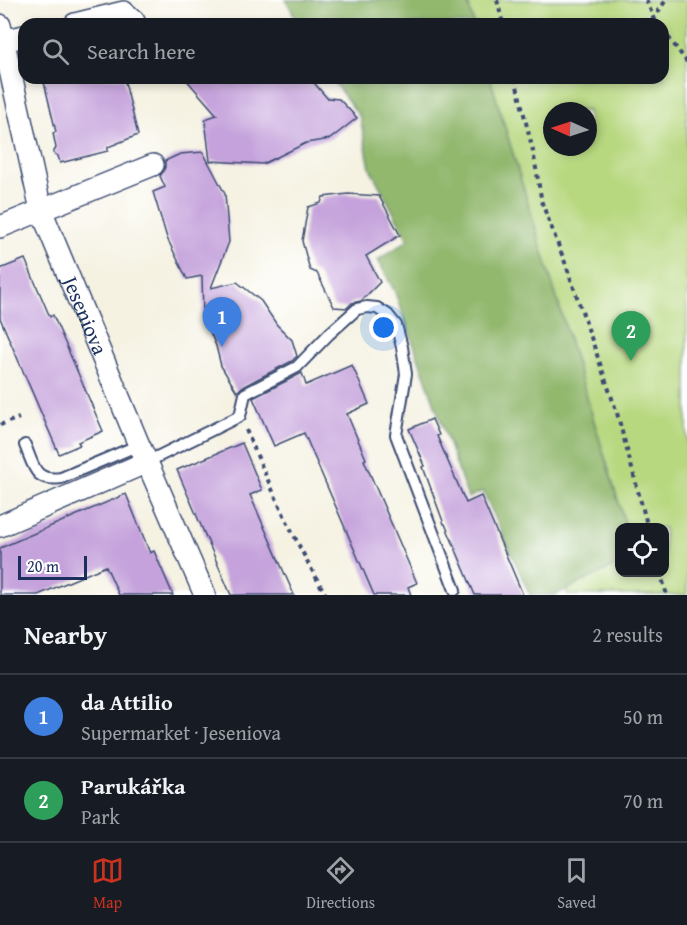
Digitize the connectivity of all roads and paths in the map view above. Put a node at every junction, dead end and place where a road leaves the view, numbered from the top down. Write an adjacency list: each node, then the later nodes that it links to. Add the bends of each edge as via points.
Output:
1 (497, 0): 6 (path)
2 (645, 0): 7 (path)
3 (666, 0): 7 (path)
4 (100, 18): 5 (street, via 124,12)
5 (131, 18)
6 (501, 18)
7 (654, 18)
8 (7, 36): 13 (street, Jeseniova)
9 (669, 38): 10 (path)
10 (687, 62)
11 (516, 84): 20 (path, via 542,203 617,413)
12 (153, 165): 13 (street)
13 (41, 210): 14 (street); 19 (street, Jeseniova)
14 (0, 227)
15 (240, 416): 19 (lane); 23 (lane, via 245,394 297,368 357,309 367,306 388,315 396,326 406,374 396,435); 25 (path, via 274,494)
16 (19, 418): 17 (path)
17 (0, 425)
18 (25, 445): 19 (lane, via 36,470 50,480)
19 (143, 453): 21 (street); 24 (street, Jeseniova)
20 (647, 523)
21 (0, 526)
22 (661, 577): 26 (path)
23 (455, 590)
24 (205, 595)
25 (326, 595)
26 (667, 595)

